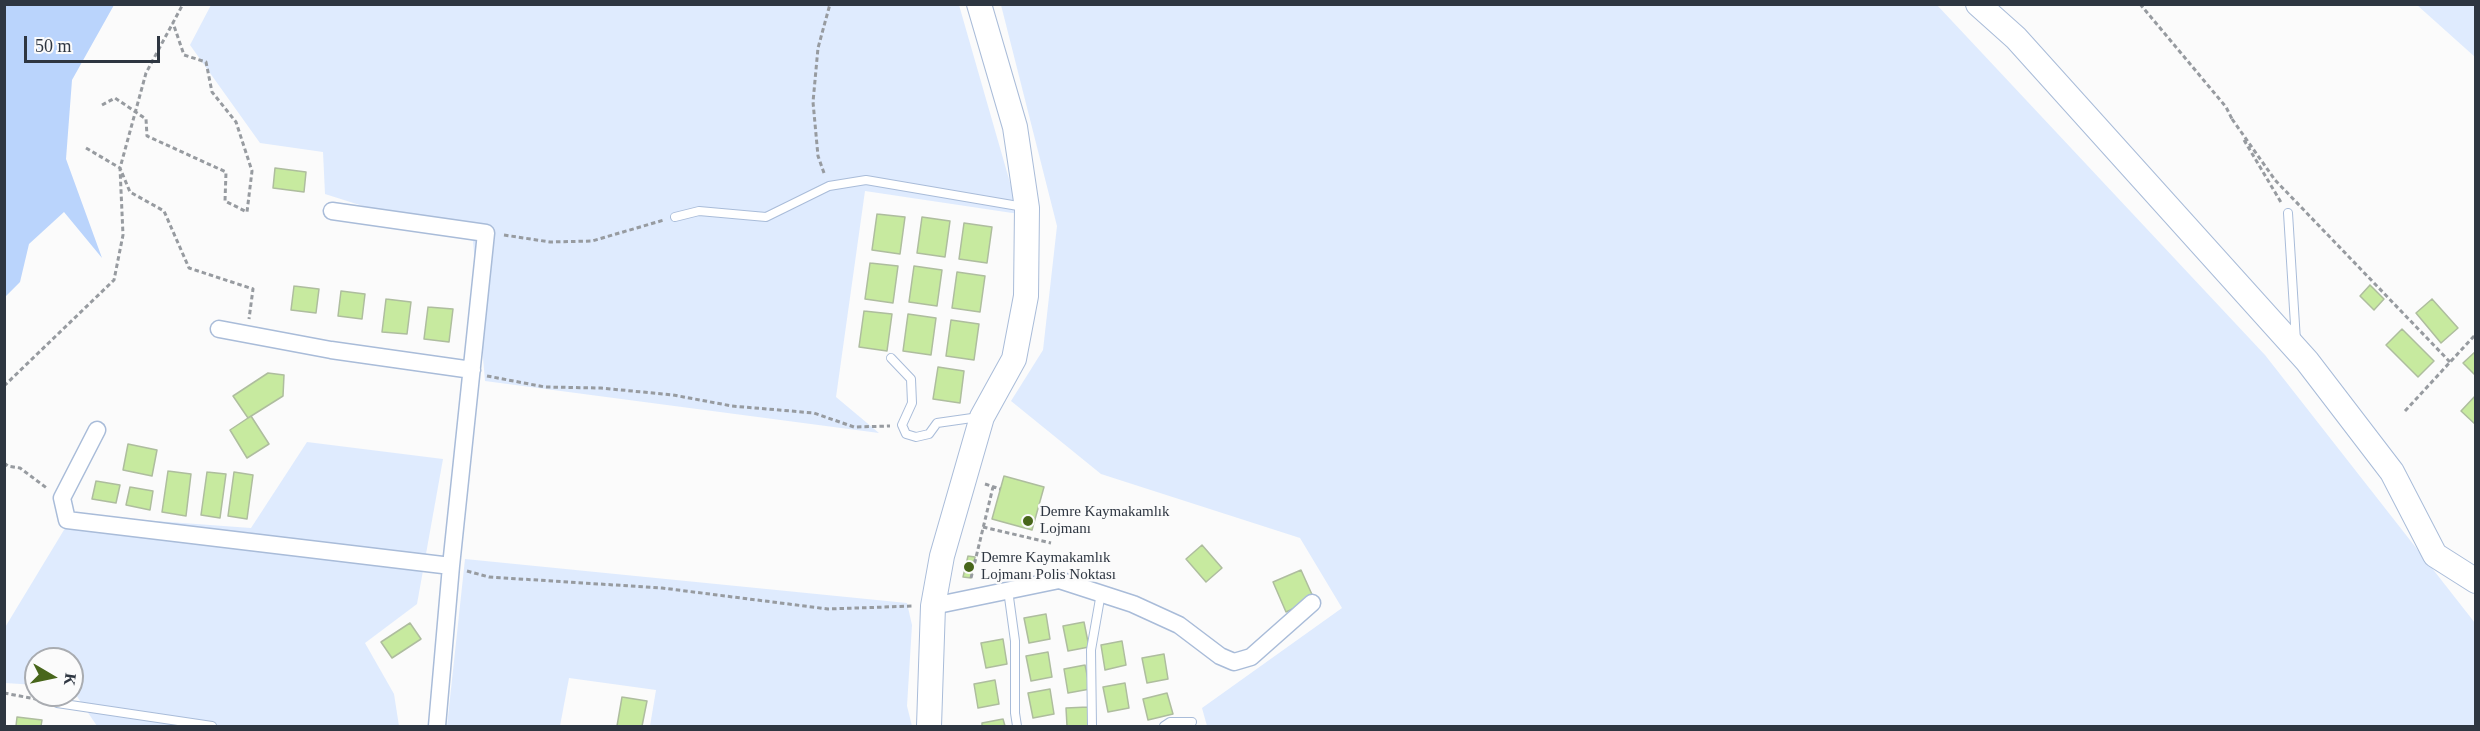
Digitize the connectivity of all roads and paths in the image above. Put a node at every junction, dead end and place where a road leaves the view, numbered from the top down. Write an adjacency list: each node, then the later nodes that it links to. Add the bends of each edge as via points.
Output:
1 (183, 4): 6 (path)
2 (830, 4): 12 (path, via 818,48 813,102 818,156)
3 (979, 4): 13 (street, via 1015,127)
4 (1978, 4): 21 (street, via 2016,38)
5 (2141, 4): 9 (path)
6 (173, 23): 8 (path, via 146,73); 8 (path, via 184,55 206,62 212,92 236,122 252,171 247,212 225,201 226,172 147,136 146,119)
7 (102, 105): 8 (path, via 115,98)
8 (135, 114): 11 (path)
9 (2232, 119): 15 (path); 23 (path, via 2276,180)
10 (86, 148): 11 (path)
11 (120, 168): 20 (path, via 130,192 164,211 189,268 254,289); 25 (path, via 123,235 114,280)
12 (829, 186): 13 (lane, via 866,180); 16 (lane, via 766,217 699,211)
13 (1027, 208): 27 (street, via 1026,296 1014,359)
14 (332, 211): 17 (street)
15 (2288, 213): 21 (lane)
16 (675, 217): 17 (path, via 592,241 550,242)
17 (486, 233): 24 (street)
18 (219, 329): 20 (street)
19 (2475, 334): 23 (path)
20 (247, 335): 24 (street)
21 (2297, 351): 37 (street, via 2399,467 2435,555)
22 (891, 358): 28 (lane, via 911,379 912,404)
23 (2450, 362): 26 (path)
24 (472, 370): 28 (path, via 493,378 546,387 601,388 814,413 854,427); 35 (street)
25 (4, 386)
26 (2405, 411)
27 (982, 417): 28 (lane, via 937,423 928,434 916,438 906,434); 41 (street, via 942,556)
28 (902, 425)
29 (97, 430): 32 (street)
30 (4, 463): 32 (path, via 20,468)
31 (993, 487): 33 (path)
32 (62, 498): 35 (street, via 67,520)
33 (983, 527): 34 (path); 36 (path)
34 (1051, 543)
35 (451, 566): 41 (path, via 489,577 662,588 828,609); 47 (street)
36 (971, 579)
37 (2475, 582)
38 (1008, 590): 39 (street, via 1059,580); 41 (street); 49 (lane, via 1015,641)
39 (1101, 593): 40 (street, via 1179,625 1234,662 1251,657); 50 (lane, via 1091,650)
40 (1312, 603)
41 (933, 606): 48 (street)
42 (4, 693): 43 (path)
43 (24, 697)
44 (84, 707): 46 (lane)
45 (1192, 722): 51 (lane, via 1170,722)
46 (212, 726)
47 (437, 726)
48 (929, 726)
49 (1017, 726)
50 (1092, 726)
51 (1164, 726)

